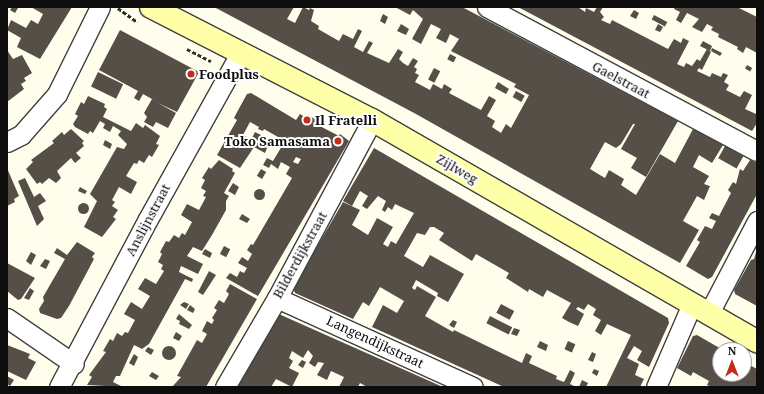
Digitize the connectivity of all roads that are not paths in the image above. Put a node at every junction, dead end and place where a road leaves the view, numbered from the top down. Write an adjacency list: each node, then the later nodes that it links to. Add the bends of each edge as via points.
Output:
1 (100, 7): 6 (street, via 57,94 21,135)
2 (151, 7): 4 (main road, Zijlweg)
3 (487, 7): 7 (street, Gaelstraat)
4 (240, 54): 5 (main road, Zijlweg); 13 (street, Anslijnstraat, via 148,219)
5 (372, 120): 9 (street, Bilderdijkstraat); 10 (main road, Zijlweg)
6 (7, 142)
7 (757, 151)
8 (757, 221): 10 (street)
9 (277, 298): 15 (street, Bilderdijkstraat); 16 (street, Langendijkstraat)
10 (701, 308): 12 (main road, Zijlweg); 17 (street)
11 (7, 318): 13 (street)
12 (757, 341)
13 (74, 364): 14 (street, Anslijnstraat)
14 (60, 387)
15 (225, 387)
16 (473, 387)
17 (656, 387)

